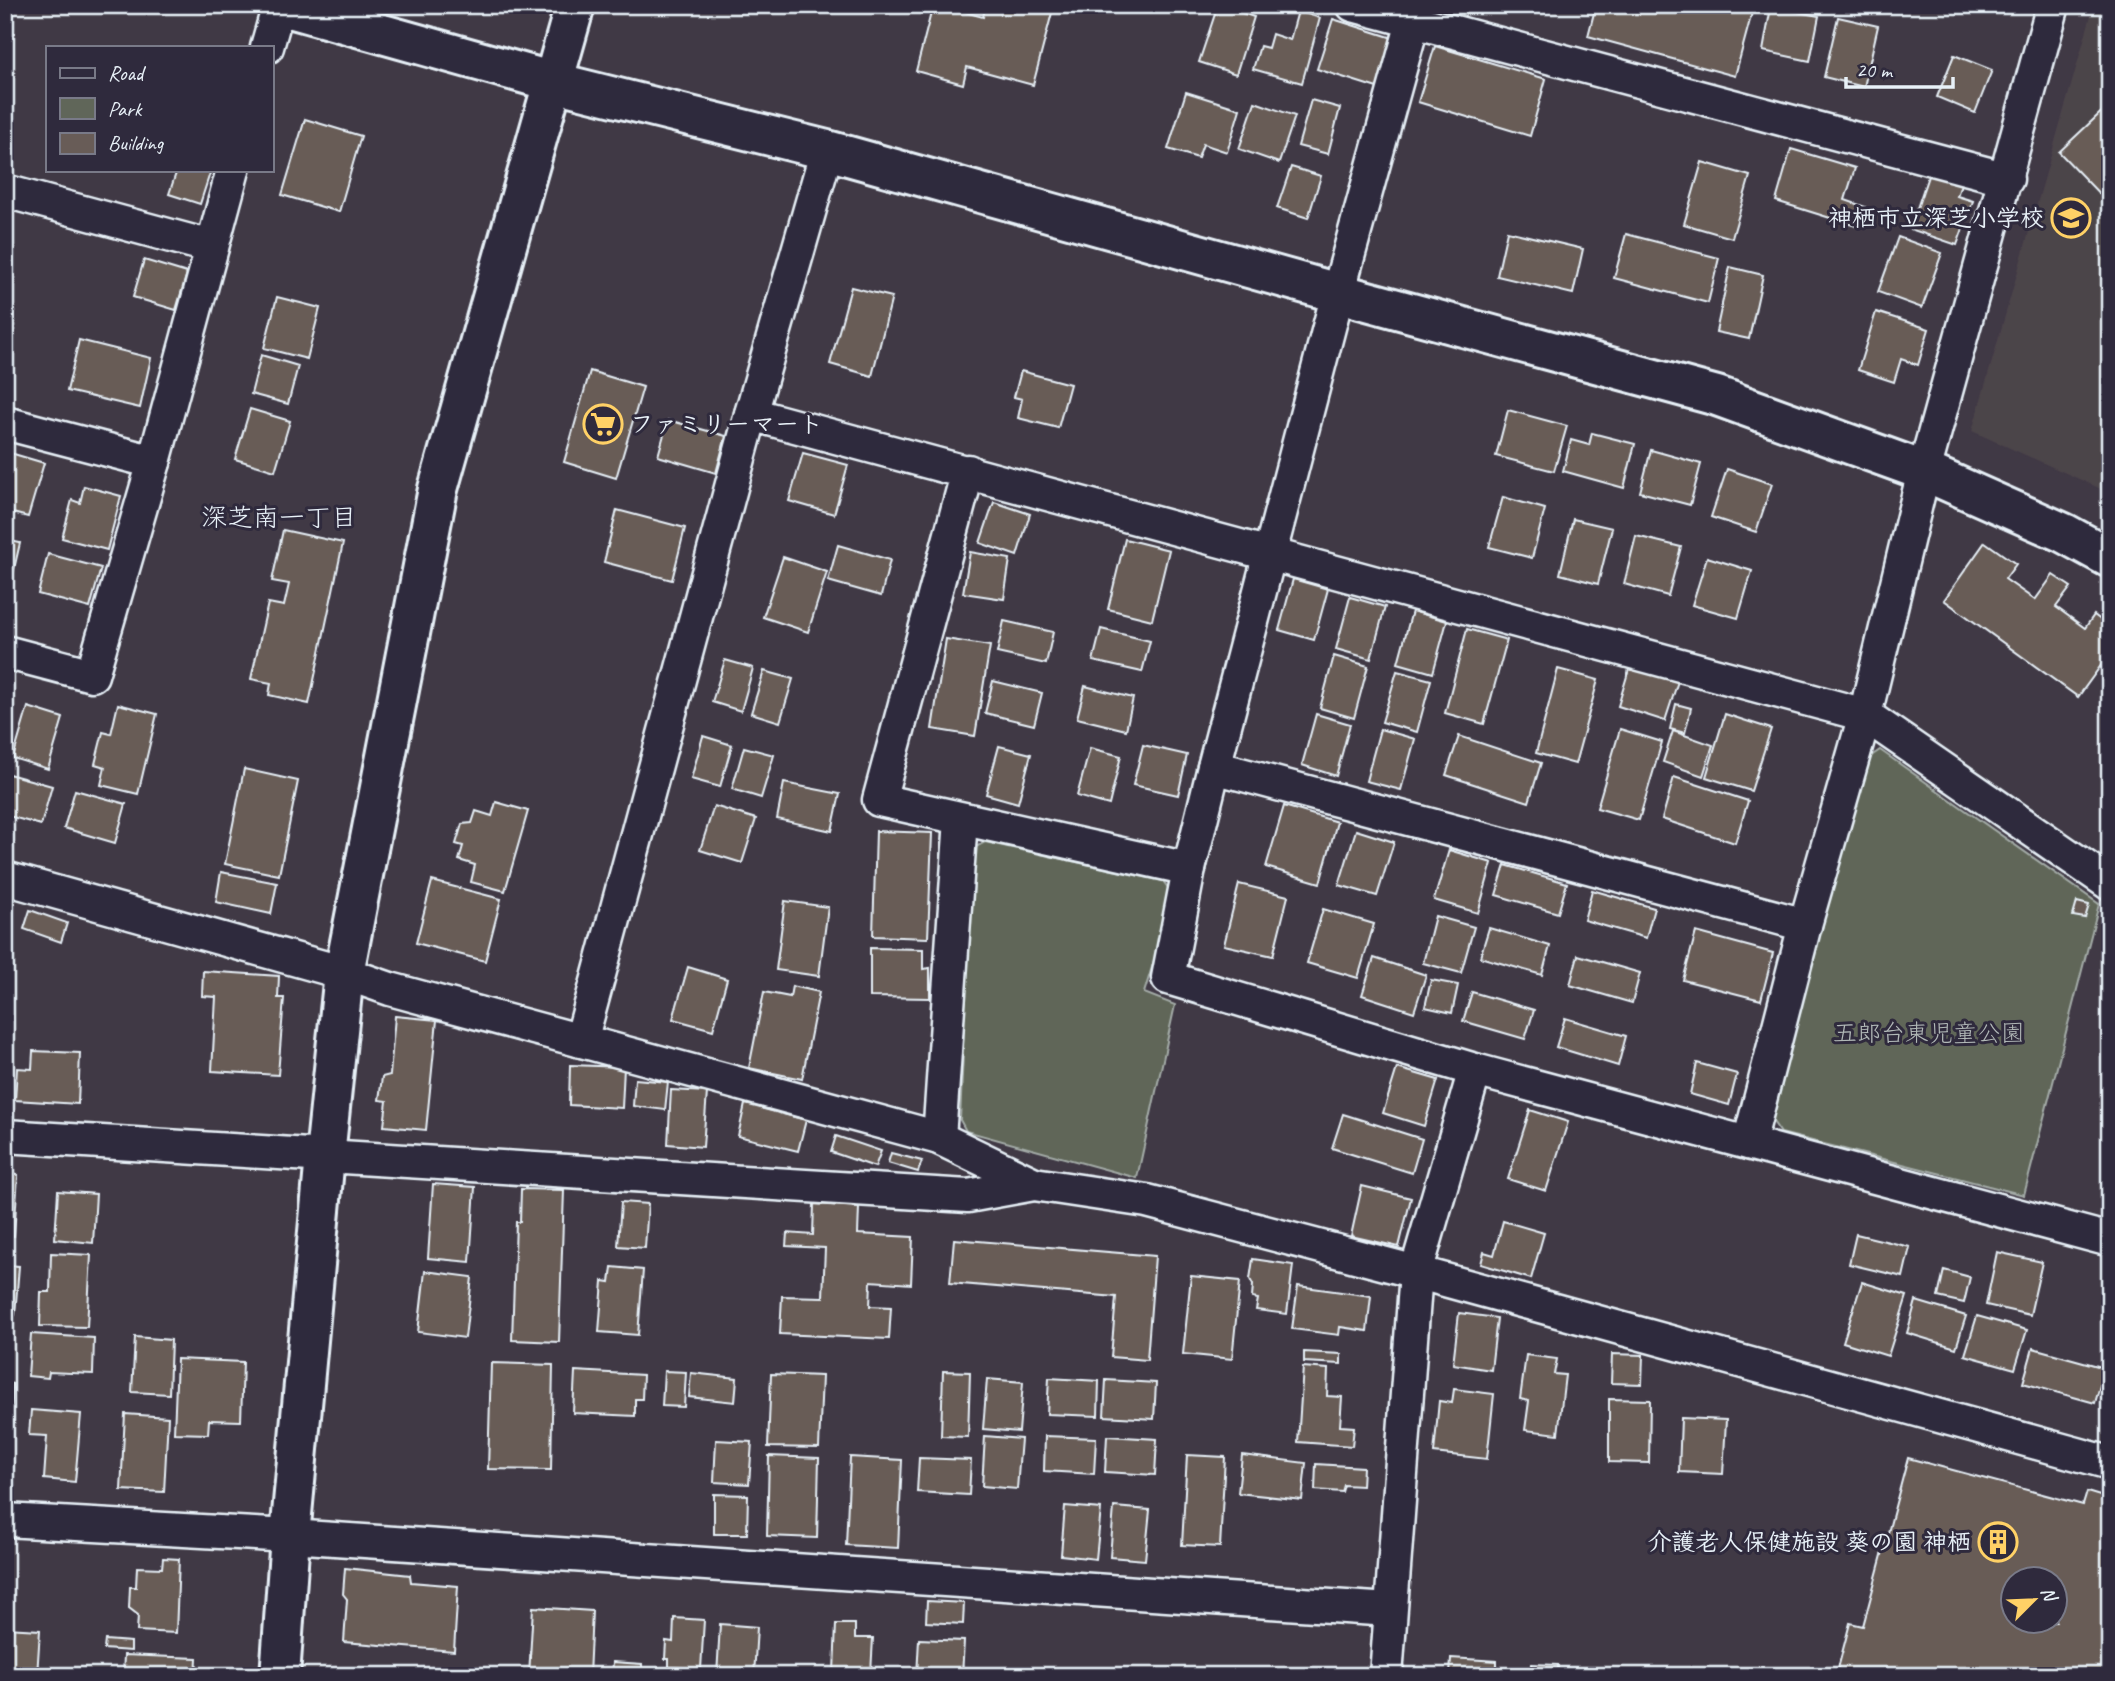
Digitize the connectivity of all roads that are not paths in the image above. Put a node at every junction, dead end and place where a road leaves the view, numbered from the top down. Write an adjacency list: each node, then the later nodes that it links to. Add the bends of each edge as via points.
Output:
1 (279, 5): 6 (street); 7 (street)
2 (575, 5): 7 (street)
3 (1353, 5): 5 (street)
4 (2053, 5): 10 (street)
5 (1413, 22): 10 (street); 13 (street)
6 (267, 46)
7 (554, 82): 8 (street); 29 (street, via 438,489)
8 (827, 150): 13 (street); 14 (street)
9 (232, 172): 12 (street)
10 (2007, 179): 18 (street)
11 (5, 191): 12 (street)
12 (212, 247): 16 (street)
13 (1338, 293): 18 (street, via 1717,396); 19 (street)
14 (751, 414): 17 (street); 30 (street)
15 (5, 423): 16 (street)
16 (154, 462): 21 (street, via 92,675)
17 (968, 471): 19 (street); 24 (street, via 879,800)
18 (1924, 471): 20 (street); 22 (street)
19 (1270, 555): 22 (street); 23 (street)
20 (2110, 558)
21 (5, 652)
22 (1865, 715): 27 (street); 28 (street)
23 (1214, 767): 25 (street); 28 (street)
24 (961, 819): 25 (street); 33 (street)
25 (1189, 869): 31 (street, via 1168,978)
26 (5, 878): 29 (street)
27 (2110, 884)
28 (1805, 925): 34 (street)
29 (344, 973): 30 (street); 35 (street)
30 (581, 1041): 33 (street)
31 (1475, 1070): 34 (street); 38 (street)
32 (5, 1136): 35 (street)
33 (939, 1138): 36 (street)
34 (1749, 1143): 37 (street)
35 (325, 1156): 36 (street, via 968,1196); 41 (street)
36 (1034, 1184): 38 (street, via 1147,1201)
37 (2110, 1240)
38 (1416, 1272): 39 (street); 42 (street)
39 (2110, 1464)
40 (5, 1520): 41 (street)
41 (290, 1536): 42 (street); 43 (street)
42 (1391, 1610): 44 (street)
43 (280, 1676)
44 (1386, 1676)

